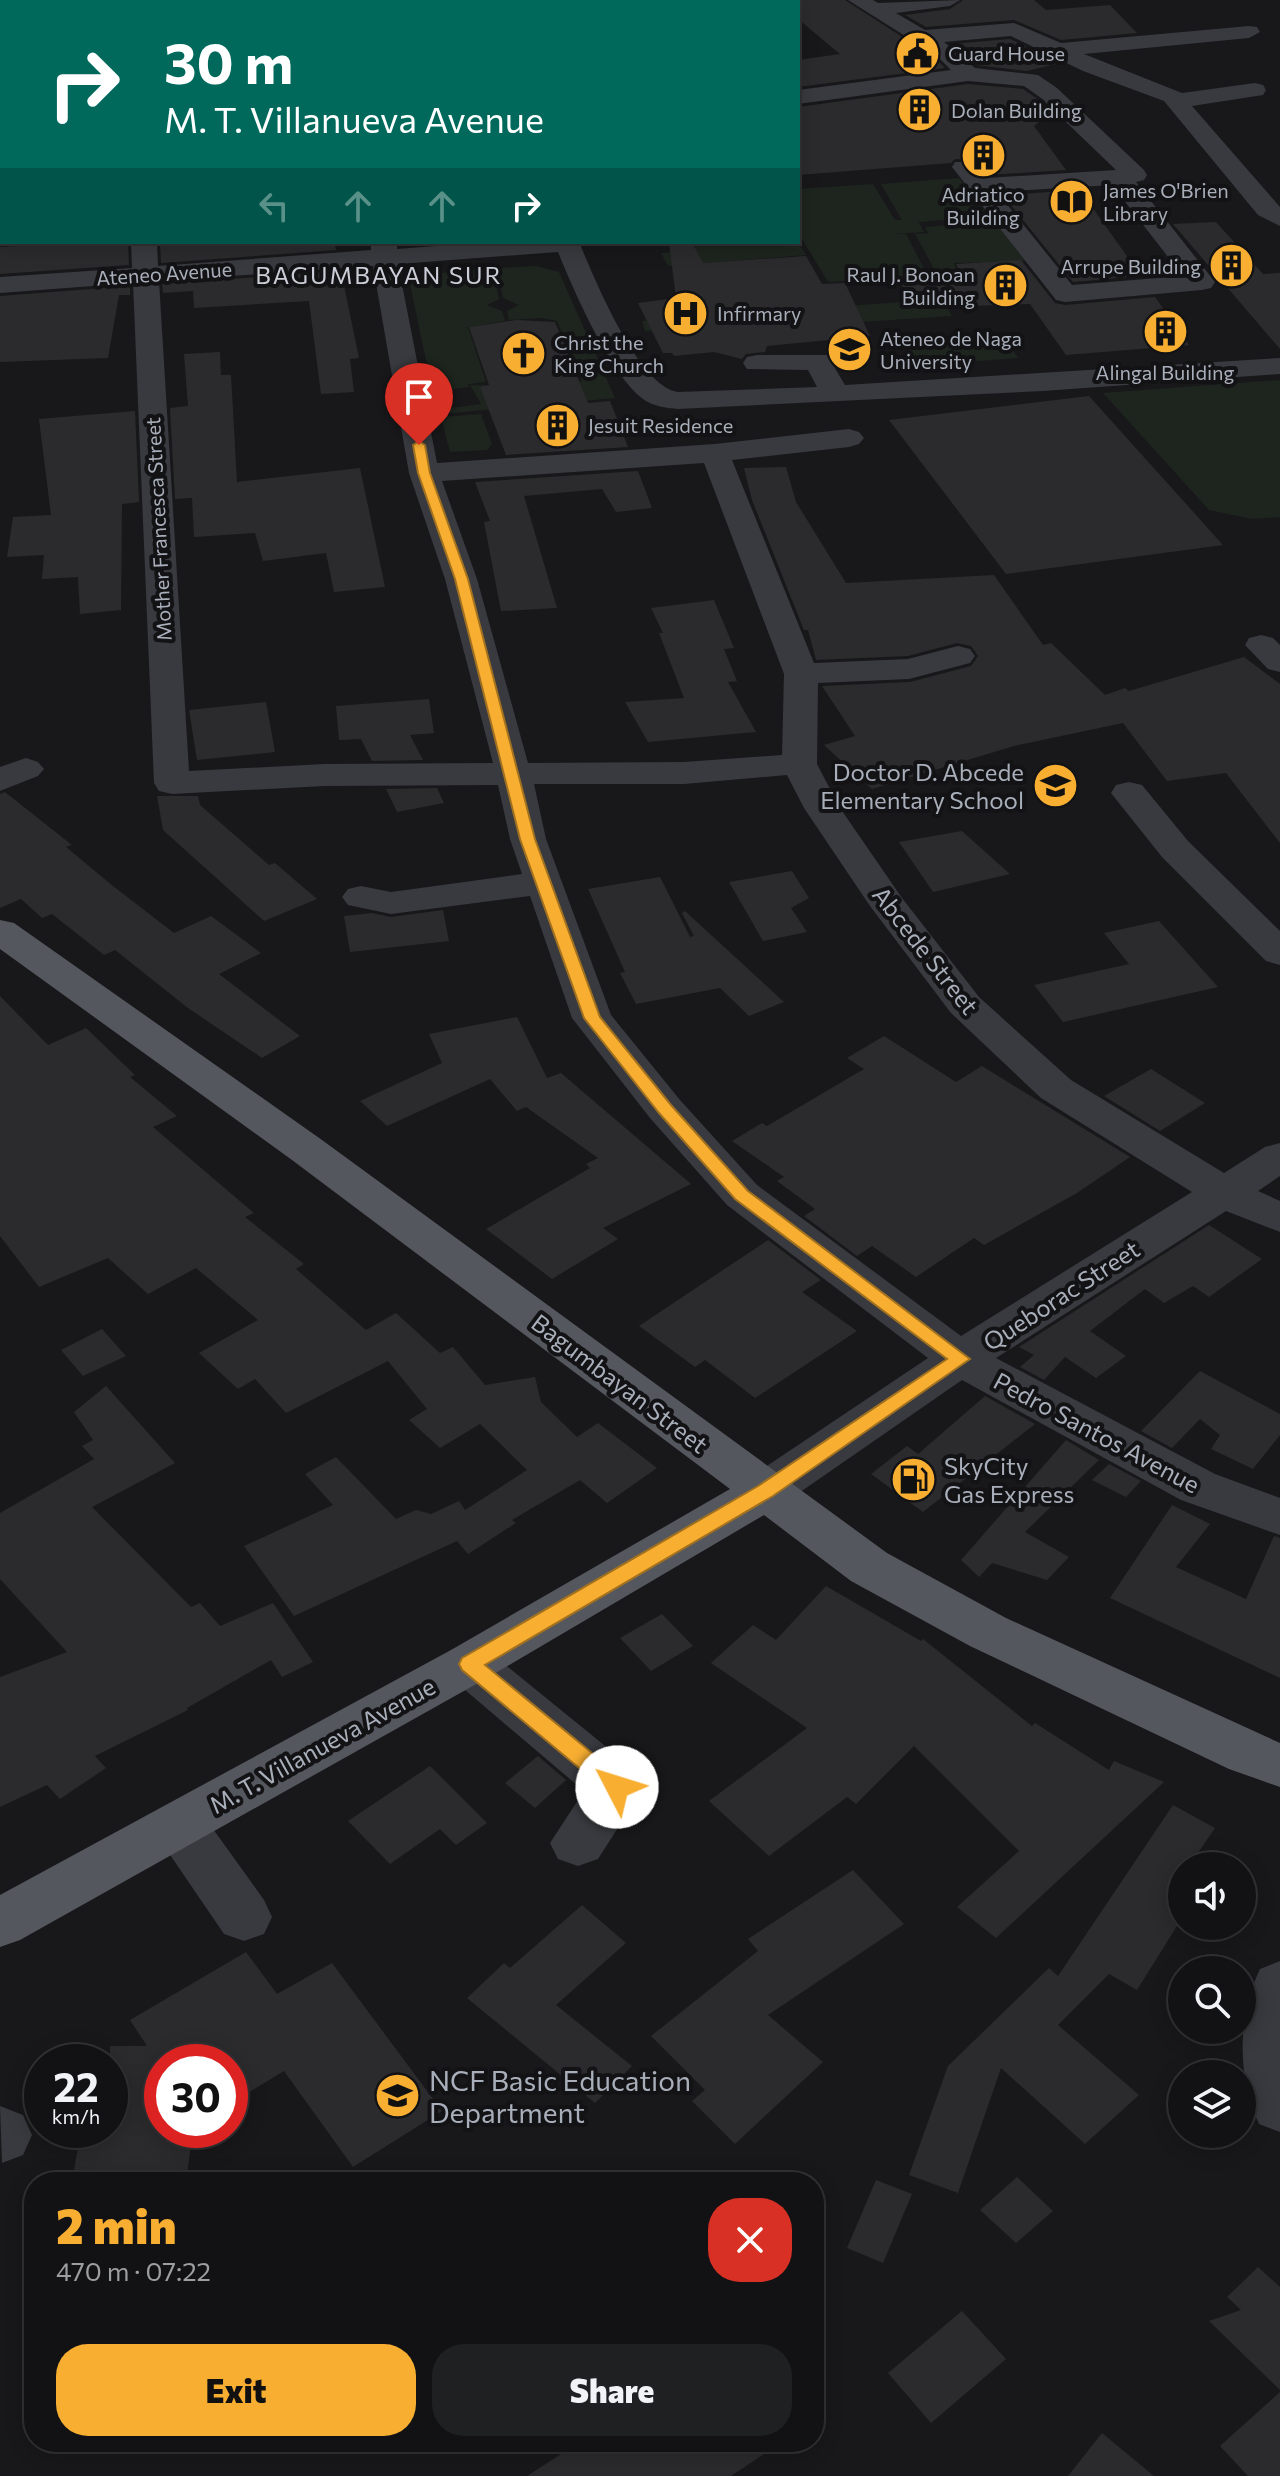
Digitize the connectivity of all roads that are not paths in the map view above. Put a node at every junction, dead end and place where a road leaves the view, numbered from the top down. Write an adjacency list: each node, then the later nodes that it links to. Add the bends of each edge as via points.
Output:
1 (950, 0): 2 (street)
2 (866, 5): 4 (street)
3 (1249, 32): 5 (street)
4 (922, 37): 5 (street, via 1014,29); 6 (street)
5 (1056, 50): 10 (street)
6 (968, 74): 8 (street); 12 (street, via 1019,77 1042,88 1135,175)
7 (1255, 90): 10 (street)
8 (836, 95): 9 (street); 11 (street)
9 (800, 100)
10 (1177, 101): 13 (street, via 1248,189)
11 (854, 117)
12 (1119, 177): 12 (street, via 1202,282 1065,294 972,176)
13 (1280, 218)
14 (144, 244): 18 (street, Mother Francesca Street)
15 (541, 244): 17 (street, Ateneo Avenue)
16 (567, 244): 22 (street, via 630,370 654,394 692,402)
17 (384, 250): 18 (street, Ateneo Avenue); 25 (street, Pedro Santos Avenue)
18 (144, 275): 19 (street, Ateneo Avenue); 29 (street, Mother Francesca Street, via 172,783)
19 (0, 285)
20 (757, 363): 22 (street, via 817,361)
21 (1280, 366): 22 (street)
22 (836, 395)
23 (849, 438): 24 (street)
24 (715, 453): 25 (street); 27 (street, Abcede Street)
25 (424, 473): 29 (street, Pedro Santos Avenue, via 461,579)
26 (958, 656): 27 (street, via 909,669)
27 (801, 674): 28 (street, Abcede Street)
28 (799, 764): 29 (street, via 684,773); 36 (street, Abcede Street, via 822,808 889,906 965,1005 1056,1089)
29 (513, 772): 31 (street, Pedro Santos Avenue)
30 (1129, 793): 34 (street, via 1175,849)
31 (542, 883): 32 (street, via 391,903); 38 (street, Pedro Santos Avenue, via 592,1018 665,1109 742,1195)
32 (361, 897)
33 (0, 931): 39 (main road, Bagumbayan Street, via 307,1150)
34 (1280, 953)
35 (1280, 1157): 36 (street, Queborac Street)
36 (1223, 1192): 37 (street, Abcede Street); 38 (street, Queborac Street)
37 (1280, 1218)
38 (960, 1359): 39 (street, Queborac Street); 40 (street, Pedro Santos Avenue, via 1198,1487)
39 (766, 1491): 41 (main road, M. T. Villanueva Avenue); 42 (main road, Bagumbayan Street, via 869,1567 988,1632)
40 (1280, 1517)
41 (469, 1664): 43 (main road, M. T. Villanueva Avenue); 44 (street, via 617,1787)
42 (1280, 1765)
43 (179, 1824): 45 (street); 46 (main road, M. T. Villanueva Avenue)
44 (578, 1843)
45 (244, 1917)
46 (0, 1923)
47 (1280, 1987): 48 (street, via 1270,2040)
48 (1280, 2105)

